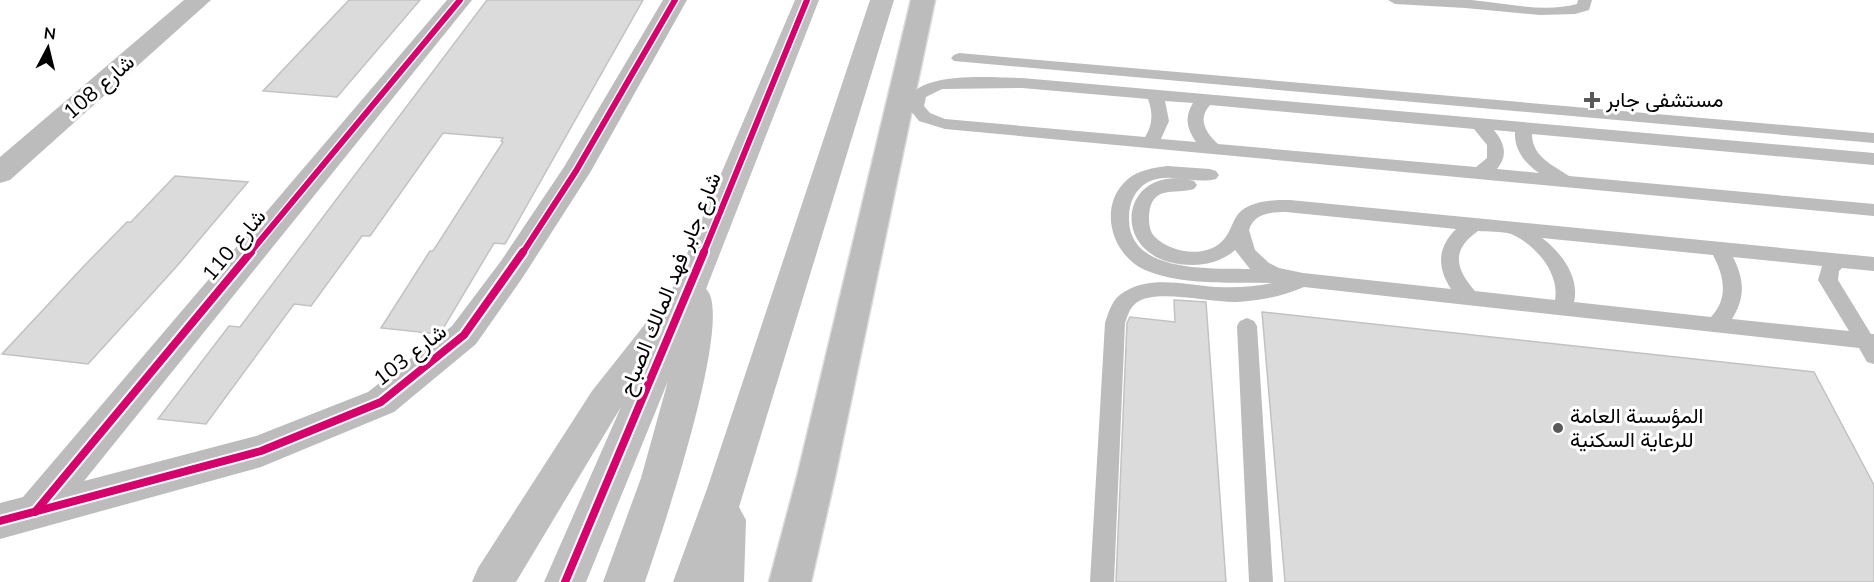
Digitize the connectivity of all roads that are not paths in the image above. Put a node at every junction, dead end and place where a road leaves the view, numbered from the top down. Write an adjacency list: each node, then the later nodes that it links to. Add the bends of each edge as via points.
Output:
1 (199, 0): 21 (main road, شارع 108)
2 (460, 0): 39 (main road, شارع 110)
3 (675, 0): 39 (main road, شارع 103, via 576,171 464,335 381,402 261,452)
4 (807, 0): 32 (street, شارع جابر فهد المالك الصباح)
5 (882, 0): 38 (street)
6 (923, 0): 45 (main road)
7 (1395, 0): 10 (lane)
8 (1450, 0): 10 (lane)
9 (1585, 0): 11 (lane, via 1584,7 1572,11)
10 (1465, 4): 11 (lane)
11 (1507, 4)
12 (959, 58): 17 (lane)
13 (1155, 96): 14 (lane); 18 (lane, via 1161,120); 18 (lane, via 998,82 940,84 928,87 914,101 915,109 932,122)
14 (1205, 100): 15 (lane); 19 (lane, via 1194,115 1194,123)
15 (1480, 125): 16 (lane); 22 (lane, via 1496,144 1498,153 1488,169)
16 (1524, 129): 20 (lane); 23 (lane, via 1522,137 1530,156)
17 (1874, 138)
18 (1149, 143): 19 (lane)
19 (1213, 149): 22 (lane)
20 (1874, 159)
21 (4, 167)
22 (1477, 174): 23 (lane)
23 (1568, 182): 24 (lane)
24 (1874, 210)
25 (1475, 224): 26 (lane); 27 (lane, via 1271,206 1243,219); 33 (lane, via 1452,242 1449,260 1454,279)
26 (1513, 228): 28 (lane); 34 (lane, via 1537,243 1562,271 1567,291)
27 (1238, 231): 31 (lane, via 1240,244 1249,258 1264,269); 31 (lane, via 1228,248 1205,258 1162,251 1143,235 1140,226 1142,204 1149,193 1174,184 1210,181 1159,172 1139,179 1123,197 1122,233 1129,247 1143,260 1164,269)
28 (1719, 249): 29 (lane); 36 (lane, via 1729,266 1734,289 1732,304)
29 (1838, 261): 30 (lane); 37 (lane, via 1831,266 1828,280)
30 (1874, 264)
31 (1293, 278): 33 (lane); 46 (lane, via 1266,292 1249,295 1151,290 1120,304 1116,313)
32 (691, 282): 40 (street, via 605,401); 41 (street, شارع جابر فهد المالك الصباح); 42 (street, via 694,321 680,408 665,465)
33 (1470, 299): 34 (lane)
34 (1563, 309): 36 (lane)
35 (1247, 326): 47 (lane)
36 (1714, 326): 37 (lane)
37 (1871, 346)
38 (726, 489): 43 (street); 44 (street)
39 (18, 516)
40 (492, 582)
41 (565, 582)
42 (624, 582)
43 (694, 582)
44 (723, 582)
45 (790, 582)
46 (1102, 582)
47 (1261, 582)

